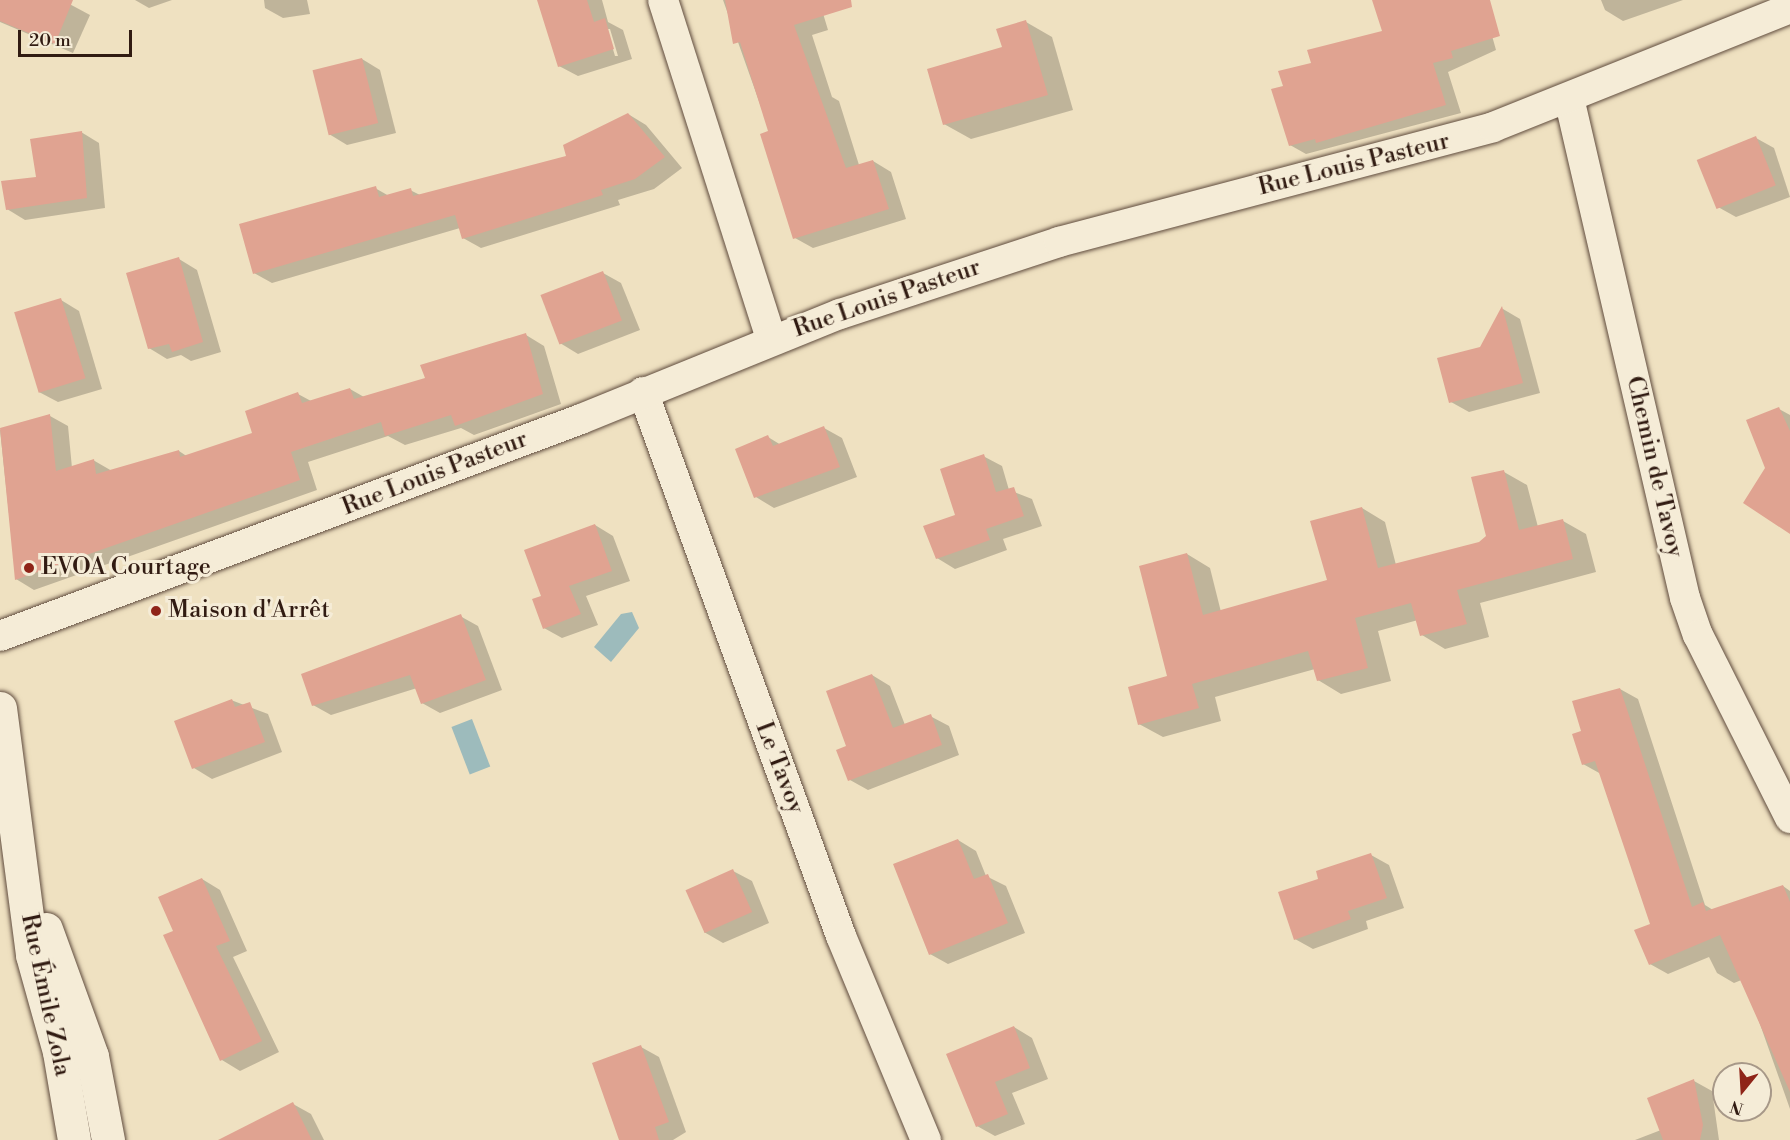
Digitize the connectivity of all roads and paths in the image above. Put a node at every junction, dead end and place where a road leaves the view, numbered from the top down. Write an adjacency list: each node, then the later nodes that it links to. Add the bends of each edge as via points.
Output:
1 (663, 0): 4 (street)
2 (1790, 8): 3 (street, Rue Louis Pasteur)
3 (1569, 98): 4 (street, Rue Louis Pasteur, via 1461,137 1059,242); 8 (street, Chemin de Tavoy, via 1685,598 1698,635)
4 (771, 339): 5 (street, Rue Louis Pasteur)
5 (643, 392): 6 (street, Rue Louis Pasteur); 12 (street, Le Tavoy, via 842,936)
6 (0, 636)
7 (0, 708): 9 (main road, Rue Émile Zola)
8 (1790, 818)
9 (18, 826): 10 (main road, Rue Émile Zola, via 32,955 59,1052); 11 (main road, via 49,937 92,1056)
10 (74, 1140)
11 (108, 1140)
12 (926, 1140)

